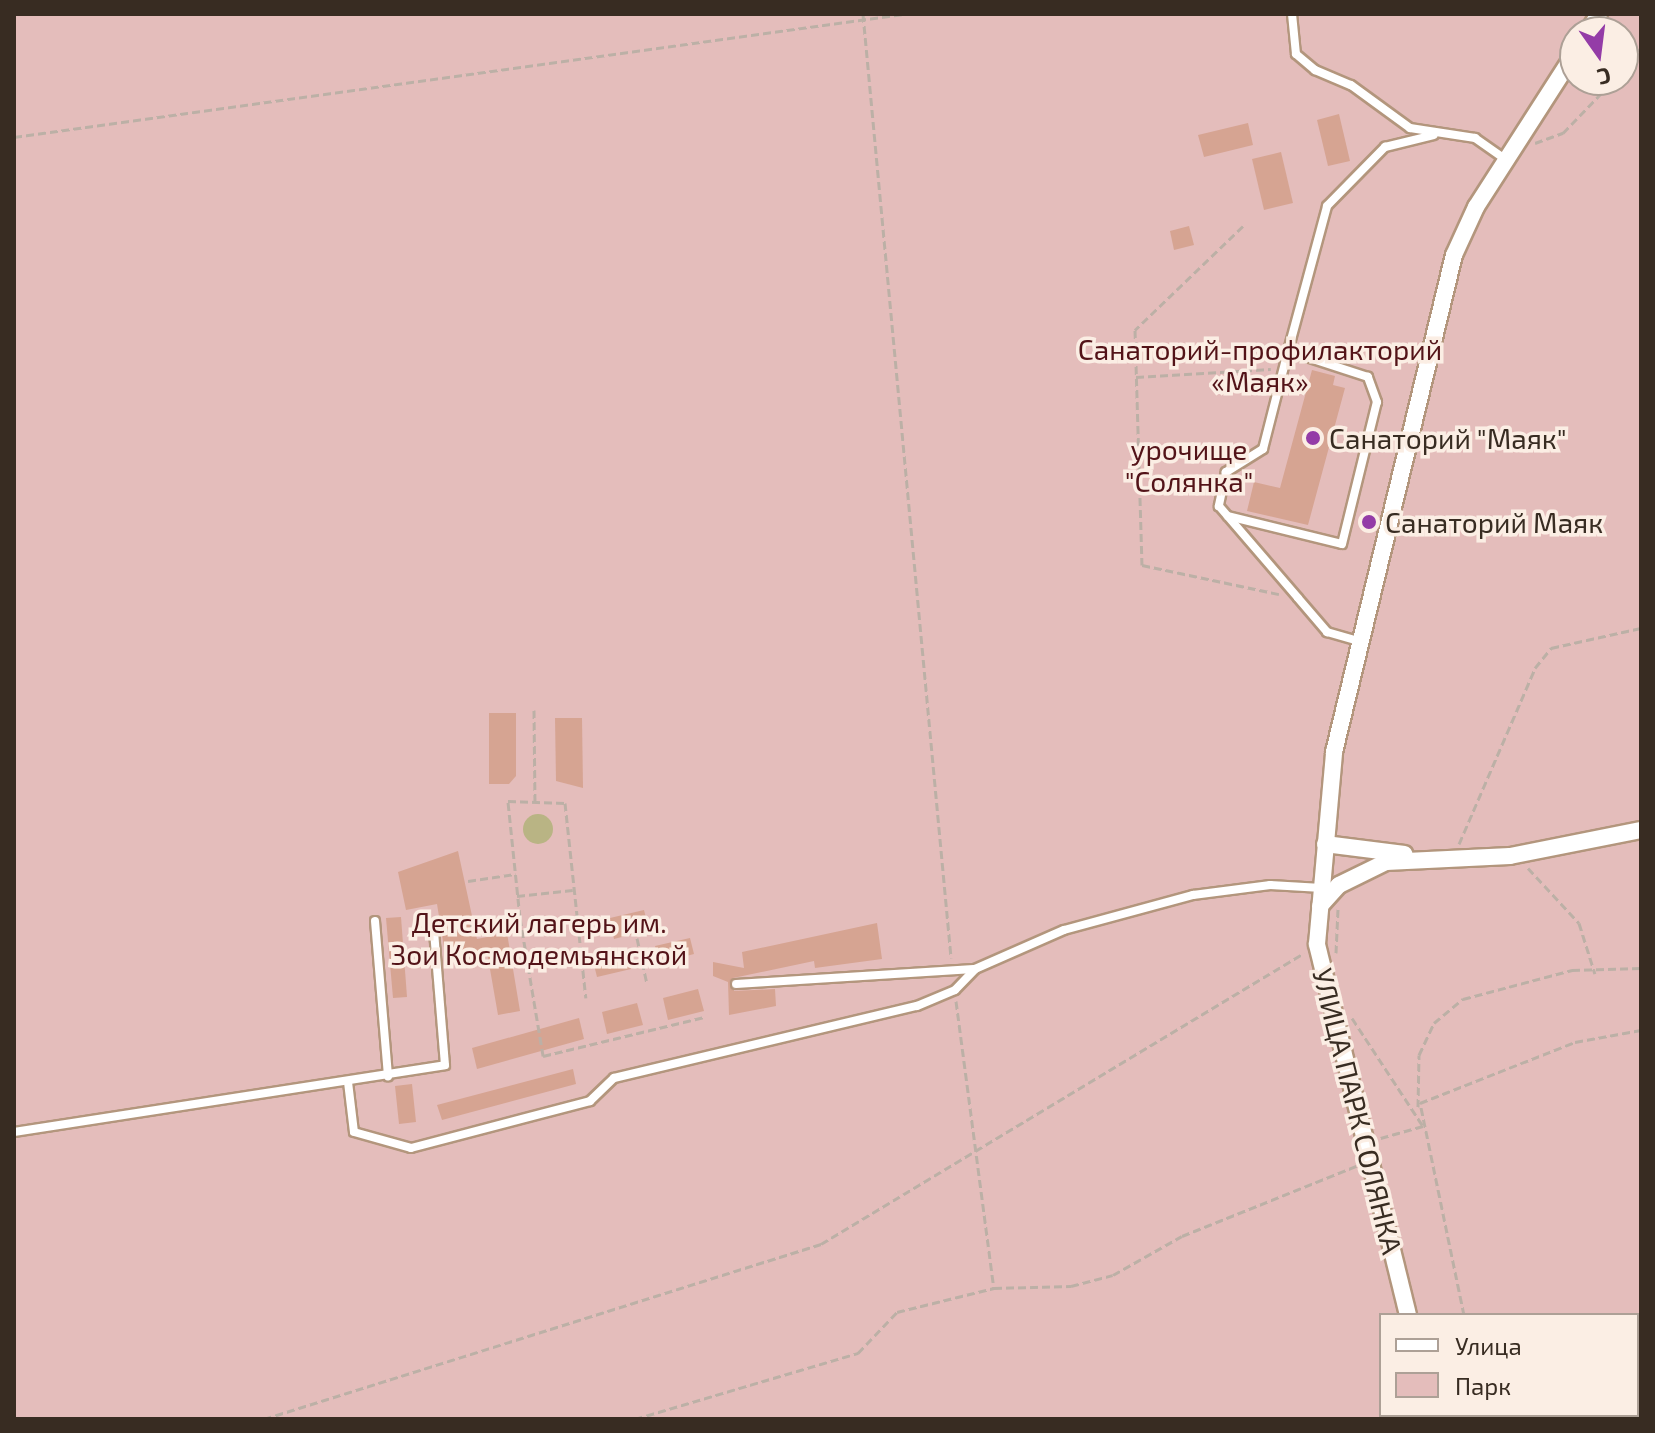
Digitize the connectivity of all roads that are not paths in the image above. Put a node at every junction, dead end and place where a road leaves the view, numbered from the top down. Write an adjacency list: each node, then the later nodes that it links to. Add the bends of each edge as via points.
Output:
1 (1292, 14): 3 (lane, via 1296,54 1315,70)
2 (1559, 77): 4 (street, УЛИЦА ПАРК СОЛЯНКА)
3 (1434, 135): 4 (lane, via 1475,138); 5 (lane, via 1385,147 1327,206)
4 (1505, 159): 7 (street, УЛИЦА ПАРК СОЛЯНКА, via 1454,255)
5 (1288, 351): 6 (lane, via 1263,449 1226,472 1219,506); 6 (lane, via 1359,371 1377,393 1342,544)
6 (1228, 516): 7 (lane, via 1327,632)
7 (1355, 640): 9 (street, УЛИЦА ПАРК СОЛЯНКА)
8 (1641, 830): 10 (street, via 1510,856)
9 (1325, 844): 10 (street); 11 (street, УЛИЦА ПАРК СОЛЯНКА)
10 (1417, 856): 12 (street, via 1339,885)
11 (1322, 888): 12 (street, УЛИЦА ПАРК СОЛЯНКА); 15 (lane, via 1270,885 1193,895 1064,930)
12 (1320, 906): 20 (street, УЛИЦА ПАРК СОЛЯНКА, via 1317,944)
13 (375, 921): 17 (lane)
14 (434, 932): 17 (lane, via 445,1065)
15 (975, 969): 16 (lane, via 953,975); 18 (lane, via 955,990 917,1006 614,1078 590,1101 411,1148 354,1132)
16 (736, 984)
17 (388, 1076): 18 (lane)
18 (348, 1082): 19 (lane)
19 (14, 1132)
20 (1407, 1313)

